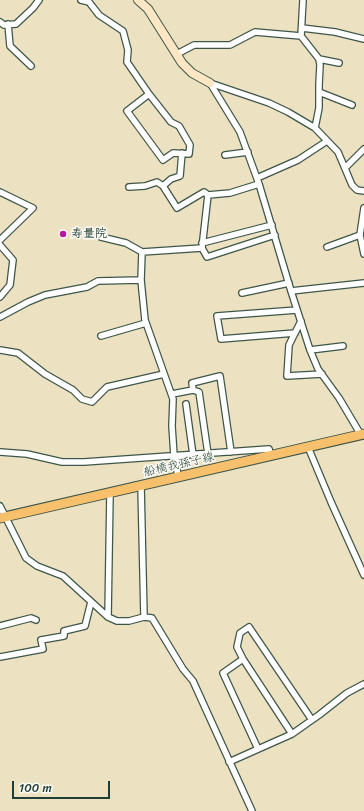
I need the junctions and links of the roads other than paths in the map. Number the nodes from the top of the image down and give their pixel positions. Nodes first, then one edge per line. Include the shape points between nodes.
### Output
1 (39, 0) edge
2 (81, 0) edge
3 (138, 0) edge
4 (303, 0) edge
5 (0, 22) edge
6 (8, 24) junction
7 (302, 28) junction
8 (301, 36) junction
9 (364, 39) edge
10 (176, 54) junction
11 (319, 59) junction
12 (339, 63) dead end
13 (31, 66) dead end
14 (210, 83) junction
15 (319, 92) junction
16 (148, 94) junction
17 (352, 105) dead end
18 (315, 128) junction
19 (327, 141) junction
20 (364, 149) edge
21 (248, 152) junction
22 (182, 154) junction
23 (225, 155) dead end
24 (345, 168) junction
25 (258, 181) junction
26 (164, 186) junction
27 (129, 187) dead end
28 (364, 191) edge
29 (1, 194) edge
30 (208, 195) junction
31 (364, 208) edge
32 (272, 225) junction
33 (360, 235) junction
34 (275, 236) junction
35 (101, 237) dead end
36 (0, 240) edge
37 (0, 245) edge
38 (202, 246) junction
39 (327, 246) dead end
40 (142, 252) junction
41 (364, 254) edge
42 (140, 280) junction
43 (289, 283) junction
44 (364, 283) edge
45 (291, 291) junction
46 (242, 293) dead end
47 (0, 297) edge
48 (297, 310) junction
49 (0, 317) edge
50 (301, 321) junction
51 (146, 323) junction
52 (296, 333) junction
53 (101, 336) dead end
54 (343, 346) dead end
55 (0, 350) edge
56 (310, 350) junction
57 (164, 374) junction
58 (322, 374) junction
59 (193, 390) junction
60 (172, 394) junction
61 (186, 404) dead end
62 (362, 435) edge
63 (308, 447) junction
64 (0, 452) edge
65 (231, 452) junction
66 (208, 454) junction
67 (193, 455) junction
68 (175, 456) junction
69 (271, 456) junction
70 (178, 477) junction
71 (141, 486) junction
72 (110, 493) junction
73 (0, 506) edge
74 (3, 517) edge
75 (364, 575) edge
76 (91, 602) junction
77 (108, 617) junction
78 (144, 617) junction
79 (36, 620) dead end
80 (0, 626) edge
81 (0, 657) edge
82 (243, 659) junction
83 (364, 684) edge
84 (312, 720) junction
85 (292, 734) junction
86 (258, 749) junction
87 (229, 762) junction
88 (252, 811) edge

1 - 6 street via 16,24
2 - 16 street via 89,2 99,15 123,31 128,50 127,62
3 - 10 street via 148,9
4 - 7 street
5 - 6 street
6 - 13 street via 10,46
7 - 8 street
7 - 9 street
8 - 10 street via 255,32 230,45 194,45
8 - 11 street
10 - 14 street via 192,72
11 - 12 street
11 - 15 street
14 - 18 street via 269,103
14 - 21 street via 240,132
15 - 17 street
15 - 18 street
16 - 22 street via 170,122 179,126 190,145 189,154
16 - 22 street via 127,111 163,160 173,153
18 - 19 street
19 - 24 street via 338,152
19 - 25 street
20 - 24 street
21 - 23 street
21 - 25 street
22 - 26 street via 180,176 171,179
24 - 28 street via 352,185 357,190
25 - 30 street via 230,193
25 - 32 street
26 - 27 street via 157,182
26 - 30 street via 177,208 204,192
29 - 36 street via 33,208
30 - 38 street
31 - 33 street
32 - 34 street
32 - 38 street
33 - 39 street
33 - 41 street
34 - 38 street via 207,257
34 - 43 street
35 - 40 street via 126,243
37 - 47 street via 13,260 10,285
38 - 40 street
40 - 42 street
42 - 49 street via 98,280 87,287 45,295
42 - 51 street
43 - 45 street
43 - 46 street
44 - 45 street
45 - 48 street
48 - 50 street
48 - 52 street via 217,316 221,339
50 - 52 street
50 - 56 street
51 - 53 street
51 - 57 street
52 - 58 street via 289,345 287,376
54 - 56 street
55 - 57 street via 18,353 45,374 73,390 82,399 92,402 107,387
56 - 58 street
57 - 60 street
58 - 62 street
59 - 60 street
59 - 65 street via 192,383 220,376
59 - 66 street via 200,392
60 - 68 street
61 - 67 street
62 - 63 main road, 船橋我孫子線
63 - 69 main road, 船橋我孫子線
63 - 75 street
64 - 68 street via 15,452 62,462
65 - 66 street
65 - 69 street via 269,449
66 - 67 street
67 - 68 street
68 - 70 street
69 - 70 main road, 船橋我孫子線
70 - 71 main road, 船橋我孫子線
71 - 72 main road, 船橋我孫子線
71 - 78 street
72 - 74 main road, 船橋我孫子線
72 - 77 street
73 - 74 street
74 - 76 street via 26,558 37,566 63,576
76 - 77 street
76 - 81 street via 85,626 64,631 64,636 41,640 43,649
77 - 78 street via 117,621 129,621
78 - 87 street via 152,618 182,669 194,681
79 - 80 street via 32,618
82 - 84 street via 237,648 240,632 249,627
82 - 85 street
82 - 86 street via 223,673
83 - 84 street via 346,693
84 - 85 street
85 - 86 street
86 - 87 street
87 - 88 street

